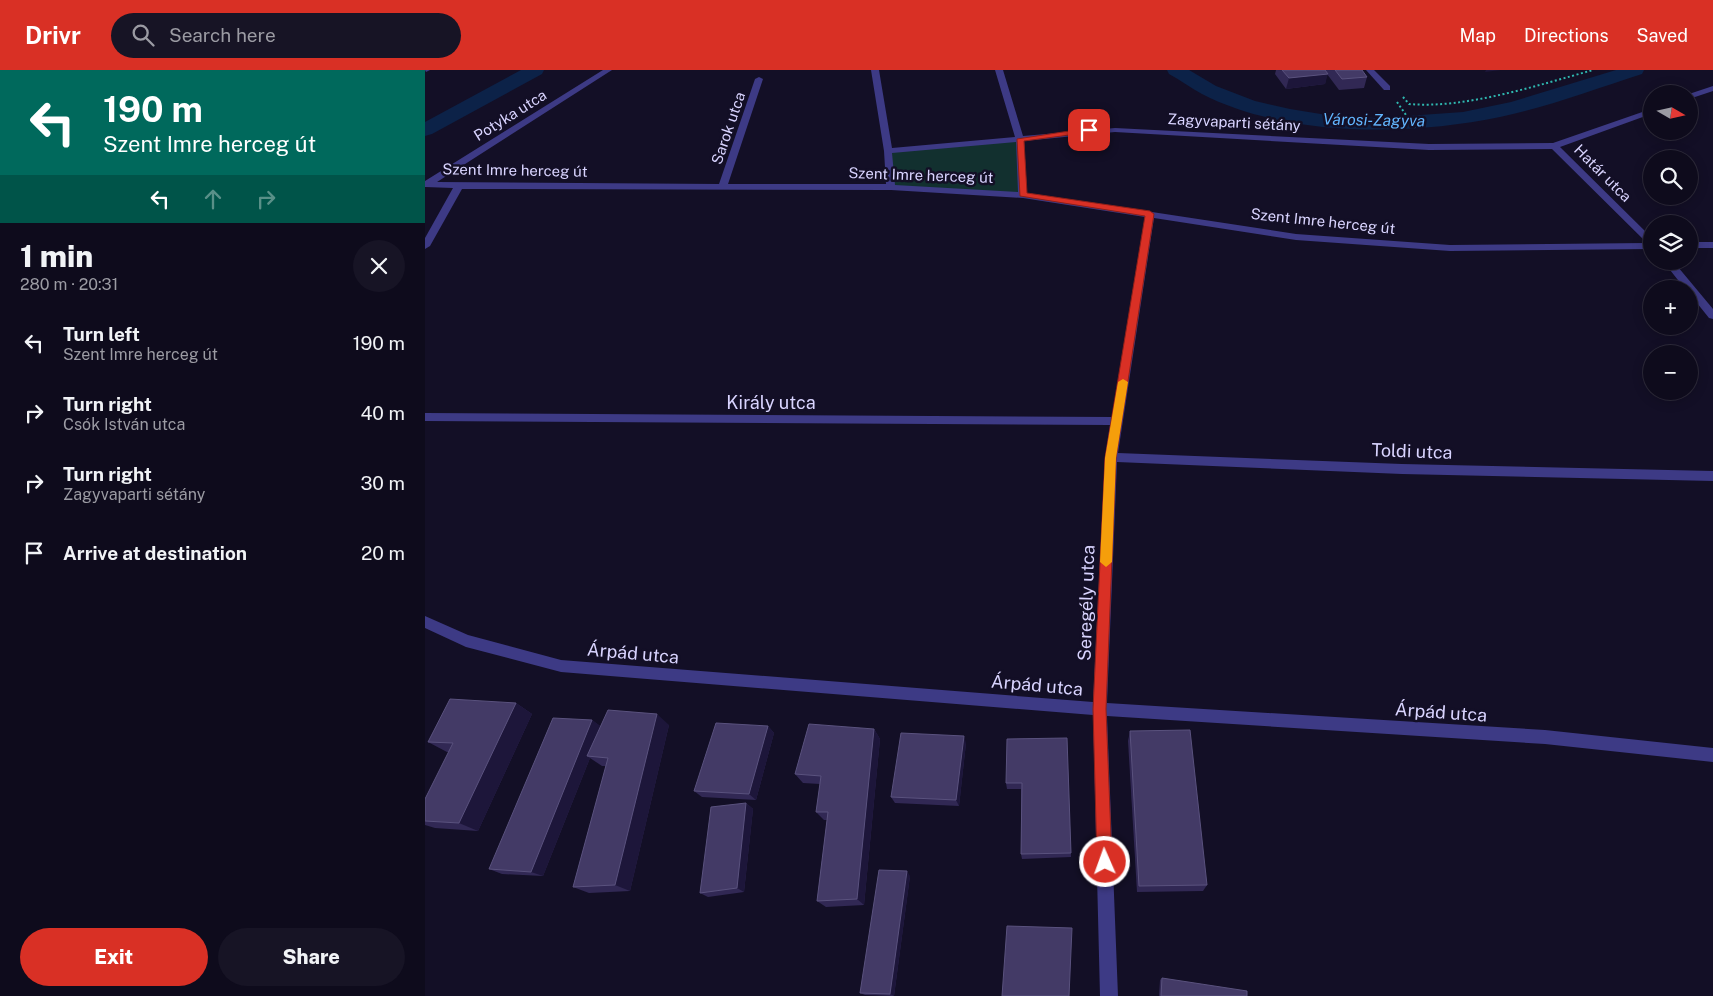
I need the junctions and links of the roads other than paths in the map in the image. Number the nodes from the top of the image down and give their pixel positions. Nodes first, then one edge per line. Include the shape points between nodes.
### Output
1 (608, 70) edge
2 (875, 70) edge
3 (999, 70) edge
4 (1370, 70) edge
5 (759, 79) dead end
6 (1387, 88) road end
7 (1713, 88) edge
8 (1698, 94) edge
9 (1643, 113) edge
10 (1020, 139) junction
11 (1554, 146) junction
12 (888, 151) junction
13 (426, 184) edge
14 (459, 186) junction
15 (723, 186) junction
16 (891, 188) junction
17 (1023, 194) junction
18 (1150, 214) junction
19 (1643, 236) edge
20 (1643, 244) edge
21 (1698, 245) edge
22 (1713, 245) edge
23 (425, 246) edge
24 (1675, 270) edge
25 (1713, 316) edge
26 (425, 417) edge
27 (1117, 422) junction
28 (1111, 458) junction
29 (1713, 476) edge
30 (425, 622) edge
31 (1100, 709) junction
32 (1713, 755) edge
33 (1109, 996) edge

1 - 13 street, Potyka utca
2 - 12 street
3 - 10 street
4 - 6 street
5 - 15 street, Sarok utca
7 - 8 street
9 - 11 street, Zagyvaparti sétány
10 - 11 street, Zagyvaparti sétány via 1115,130 1429,147
10 - 12 street, Szent Imre herceg út
10 - 17 street
11 - 19 street, Határ utca
12 - 16 street
13 - 14 street, Szent Imre herceg út
14 - 15 street, Szent Imre herceg út
14 - 23 street
15 - 16 street, Szent Imre herceg út
16 - 17 street, Szent Imre herceg út
17 - 18 street, Szent Imre herceg út
18 - 20 street, Szent Imre herceg út via 1296,237 1450,248
18 - 27 street, Seregély utca
21 - 22 street
24 - 25 street
26 - 27 street, Király utca
27 - 28 street, Seregély utca
28 - 29 street, Toldi utca
28 - 31 street, Seregély utca
30 - 31 street, Árpád utca via 467,641 561,666
31 - 32 street, Árpád utca via 1545,737
31 - 33 street, Seregély utca

